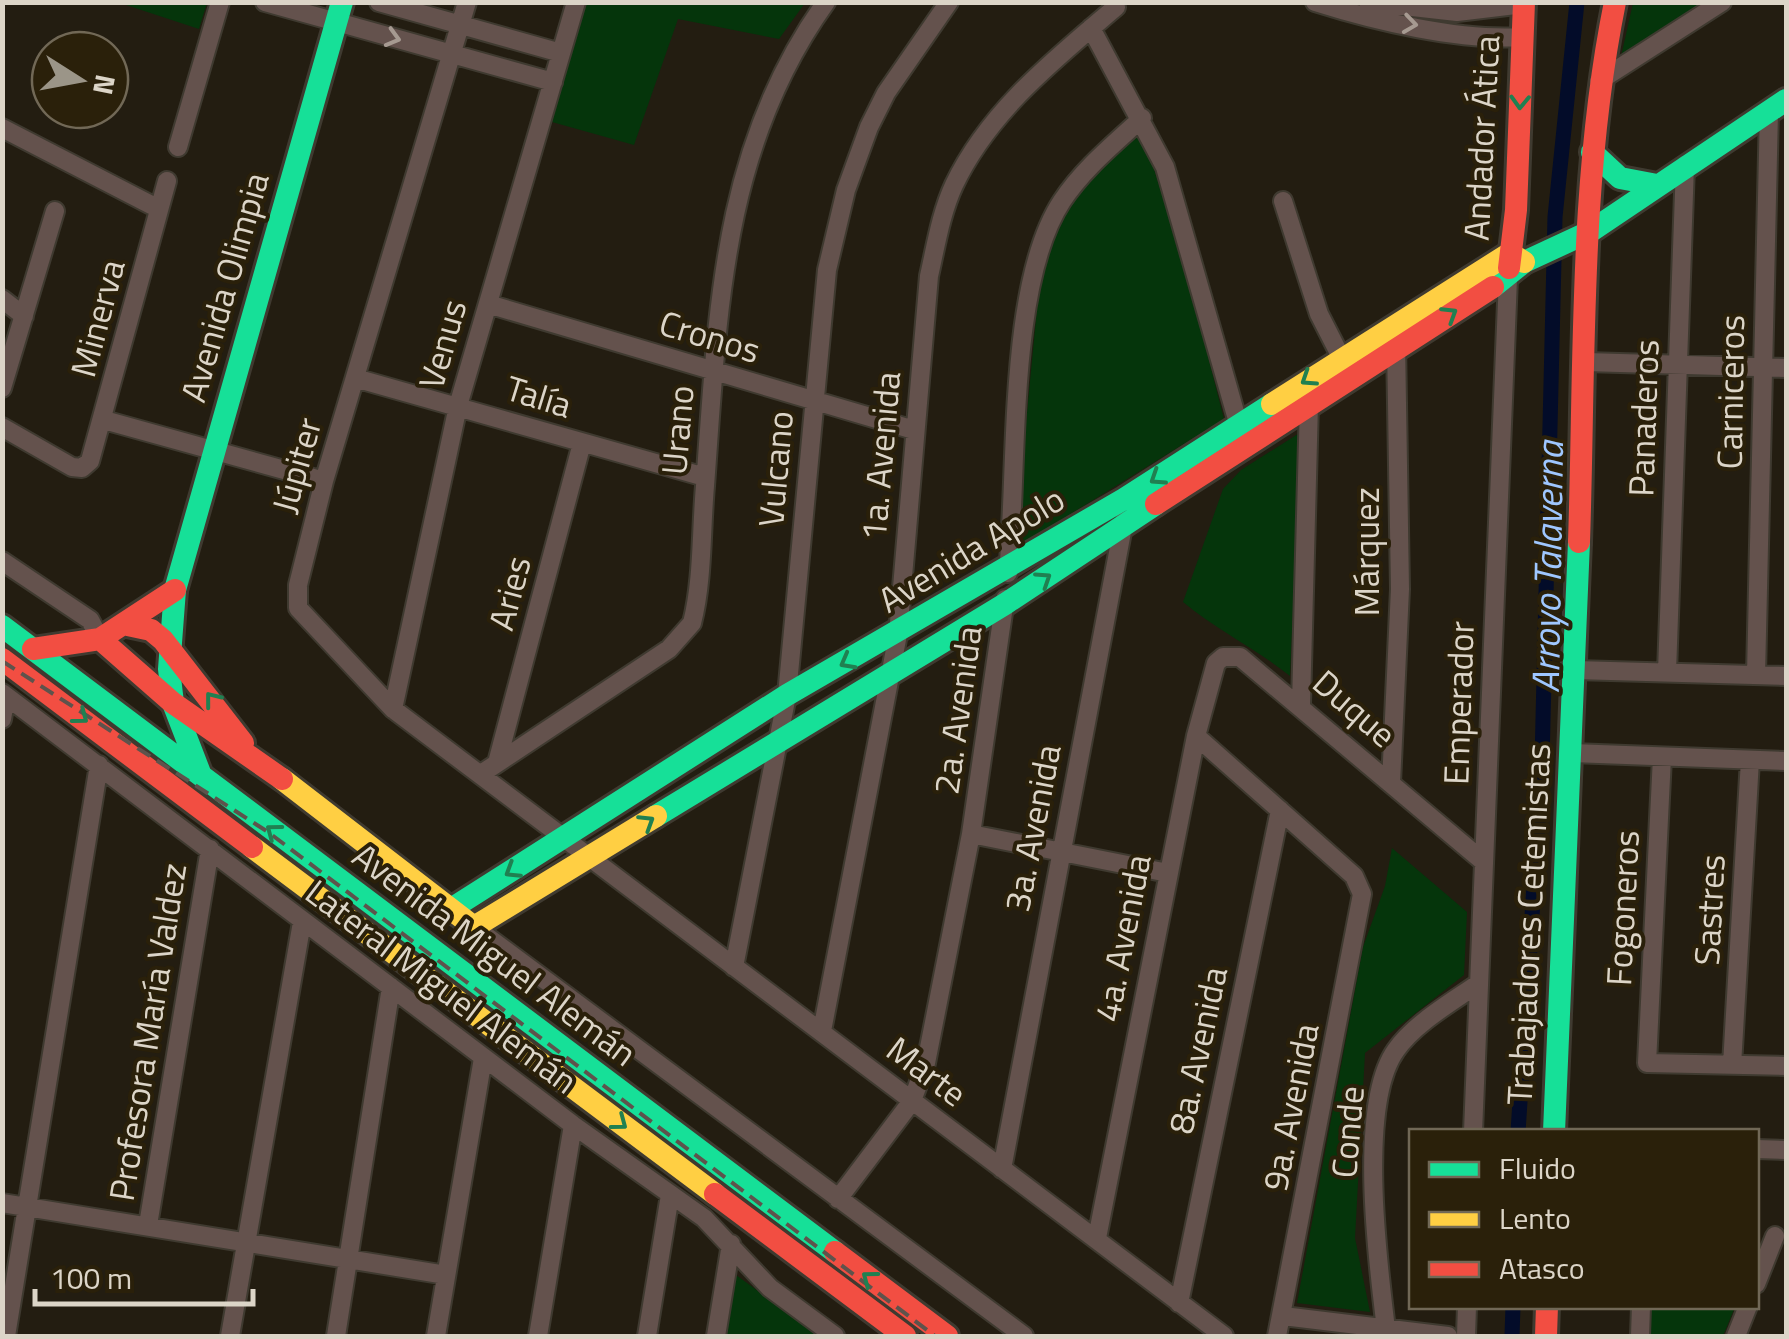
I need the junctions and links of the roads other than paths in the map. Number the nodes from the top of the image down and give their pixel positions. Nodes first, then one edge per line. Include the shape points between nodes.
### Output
1 (220, 2) edge
2 (265, 2) edge
3 (379, 2) edge
4 (467, 2) edge
5 (576, 2) edge
6 (826, 2) edge
7 (949, 2) edge
8 (1315, 2) edge
9 (1368, 2) edge
10 (1615, 2) edge
11 (1722, 2) edge
12 (1524, 3) edge
13 (1116, 7) dead end
14 (339, 12) edge
15 (460, 25) junction
16 (1091, 28) junction
17 (1522, 37) junction
18 (450, 54) junction
19 (561, 54) junction
20 (1599, 81) junction
21 (552, 82) junction
22 (1778, 106) edge
23 (1142, 118) junction
24 (2, 128) edge
25 (178, 147) dead end
26 (1592, 152) junction
27 (1685, 165) junction
28 (167, 181) dead end
29 (1656, 185) junction
30 (1284, 202) dead end
31 (158, 209) junction
32 (55, 211) dead end
33 (1580, 236) junction
34 (1518, 263) junction
35 (2, 300) edge
36 (488, 304) junction
37 (24, 316) junction
38 (1396, 322) junction
39 (1396, 347) junction
40 (1586, 362) junction
41 (1677, 365) junction
42 (1346, 367) junction
43 (1763, 368) junction
44 (1786, 368) edge
45 (715, 371) junction
46 (355, 378) junction
47 (2, 388) edge
48 (814, 402) junction
49 (1308, 404) junction
50 (458, 406) junction
51 (104, 420) junction
52 (2, 427) edge
53 (914, 430) junction
54 (1242, 435) junction
55 (582, 443) junction
56 (213, 452) junction
57 (706, 476) junction
58 (324, 481) junction
59 (1124, 499) junction
60 (1124, 528) junction
61 (2, 561) edge
62 (1009, 564) junction
63 (175, 590) junction
64 (1005, 604) junction
65 (124, 624) junction
66 (2, 626) edge
67 (95, 630) junction
68 (898, 634) junction
69 (34, 649) junction
70 (171, 649) junction
71 (1223, 657) joint
72 (2, 659) edge
73 (892, 670) junction
74 (1575, 670) junction
75 (1667, 672) junction
76 (1756, 675) junction
77 (1786, 676) edge
78 (4, 694) edge
79 (786, 695) junction
80 (173, 703) junction
81 (1301, 704) junction
82 (394, 708) junction
83 (2, 718) edge
84 (1196, 736) junction
85 (780, 739) junction
86 (249, 752) junction
87 (1572, 753) junction
88 (1662, 756) junction
89 (498, 759) junction
90 (1750, 760) junction
91 (1786, 761) edge
92 (99, 765) junction
93 (481, 774) junction
94 (202, 777) junction
95 (1392, 783) junction
96 (1280, 810) junction
97 (971, 834) junction
98 (564, 838) junction
99 (210, 849) junction
100 (1060, 851) junction
101 (591, 857) junction
102 (1484, 862) junction
103 (1168, 873) junction
104 (451, 909) junction
105 (302, 922) junction
106 (474, 928) junction
107 (734, 966) junction
108 (1479, 982) junction
109 (391, 988) junction
110 (822, 1032) junction
111 (483, 1058) junction
112 (1732, 1065) junction
113 (1786, 1066) edge
114 (912, 1101) junction
115 (573, 1126) junction
116 (1473, 1129) edge
117 (1554, 1129) edge
118 (1759, 1150) edge
119 (1786, 1150) edge
120 (1002, 1169) junction
121 (670, 1194) junction
122 (838, 1199) junction
123 (2, 1202) edge
124 (28, 1206) junction
125 (148, 1225) junction
126 (1772, 1236) edge
127 (1096, 1238) junction
128 (246, 1242) junction
129 (731, 1244) junction
130 (348, 1260) junction
131 (446, 1274) junction
132 (1759, 1275) edge
133 (1179, 1303) junction
134 (7, 1306) edge
135 (1467, 1309) edge
136 (1548, 1309) edge
137 (1641, 1309) edge
138 (1747, 1309) edge
139 (1283, 1316) junction
140 (1386, 1329) junction
141 (6, 1336) edge
142 (230, 1336) edge
143 (336, 1336) edge
144 (436, 1336) edge
145 (538, 1336) edge
146 (646, 1336) edge
147 (716, 1336) edge
148 (835, 1336) edge
149 (905, 1336) edge
150 (947, 1336) edge
151 (1024, 1336) edge
152 (1224, 1336) edge
153 (1277, 1336) edge
154 (1448, 1336) edge
155 (1466, 1336) edge
156 (1546, 1336) edge
157 (1640, 1336) edge
158 (1736, 1336) edge

1 - 25 street
2 - 14 street
3 - 15 street
4 - 15 street, Júpiter
5 - 19 street, Venus
6 - 45 street, Urano via 784,66 734,203
7 - 48 street, Vulcano via 886,92 846,190 827,270
8 -> 17 street via 1386,21
9 - 12 street via 1457,12
10 - 20 main road, Trabajadores Cetemistas
11 - 20 street
12 - 17 main road, Andador Ática
13 - 16 street, 1a. Avenida
14 -> 18 street
14 - 56 main road, Avenida Olimpia
15 - 18 street, Júpiter
15 - 19 street
16 - 23 street
16 - 53 street, 1a. Avenida via 1009,106 953,187 930,276
17 -> 34 main road, Andador Ática
18 - 21 street
18 - 46 street, Júpiter
19 - 21 street, Venus
20 - 26 main road, Trabajadores Cetemistas
21 - 36 street, Venus
22 - 27 main road, Avenida Apolo
22 - 43 street, Carniceros
23 - 54 street via 1180,205
23 - 62 street, 2a. Avenida via 1062,201 1037,257 1014,443
24 - 31 street
26 - 29 main road via 1622,182
26 - 33 main road, Trabajadores Cetemistas
27 - 29 main road, Avenida Apolo
27 - 41 street, Panaderos
28 - 31 street, Minerva
29 - 33 main road, Avenida Apolo
30 - 42 street via 1318,314
31 - 51 street, Minerva
32 - 37 street
33 - 34 main road, Avenida Apolo
33 - 40 main road, Trabajadores Cetemistas
34 - 38 main road, Avenida Apolo
39 -> 34 main road, Avenida Apolo
34 - 102 street, Emperador
35 - 37 street
36 - 45 street, Cronos
36 - 50 street, Venus
37 - 47 street
38 - 39 street, Márquez
38 - 42 main road, Avenida Apolo
39 - 42 main road, Avenida Apolo
39 - 95 street, Márquez via 1400,589
40 - 41 street
40 - 74 main road, Trabajadores Cetemistas
41 - 43 street
41 - 75 street, Panaderos
42 - 49 main road, Avenida Apolo
42 -> 54 main road, Avenida Apolo
43 - 44 street
43 - 76 street, Carniceros
45 - 48 street, Cronos
45 - 57 street, Urano
46 - 50 street, Talía
46 - 58 street, Júpiter
48 - 53 street, Cronos
48 - 79 street, Vulcano
49 - 54 main road, Avenida Apolo
49 - 81 street
50 - 55 street, Talía
50 - 82 street, Venus
51 - 52 street, Minerva via 82,468
51 - 56 street
53 - 68 street, 1a. Avenida
54 -> 59 main road, Avenida Apolo
54 - 60 main road, Avenida Apolo
55 - 57 street, Talía
55 - 89 street, Aries
56 - 58 street
56 - 63 main road, Avenida Olimpia
57 - 89 street, Urano via 695,612 687,634
58 - 82 street, Júpiter via 298,608
59 - 60 street, 3a. Avenida
59 - 62 main road, Avenida Apolo
64 -> 60 main road, Avenida Apolo
60 - 100 street, 3a. Avenida
61 - 67 street
62 - 64 street, 2a. Avenida
62 - 68 main road, Avenida Apolo
63 - 65 main road
63 - 70 main road, Avenida Olimpia
64 - 73 main road, Avenida Apolo
64 - 97 street, 2a. Avenida
65 - 67 main road
65 - 70 main road, Avenida Miguel Alemán via 151,630
66 - 69 main road, Avenida Miguel Alemán
67 - 69 main road
67 - 80 main road, Avenida Miguel Alemán
68 - 73 street, 1a. Avenida
68 -> 79 main road, Avenida Apolo
69 - 94 main road, Avenida Miguel Alemán
70 - 80 main road, Avenida Olimpia
86 -> 70 main road, Avenida Miguel Alemán
71 - 81 street, Duque via 1240,657
71 - 84 street, 4a. Avenida via 1210,672
72 -> 149 main road, Avenida Miguel Alemán
73 - 85 main road, Avenida Apolo
73 - 110 street, 1a. Avenida
74 - 75 street
74 - 87 main road, Trabajadores Cetemistas
75 - 76 street
76 - 77 street
78 - 83 street
78 - 92 street, Lateral Miguel Alemán
79 - 85 street, Vulcano
79 - 98 main road, Avenida Apolo
80 - 86 main road, Avenida Miguel Alemán
80 - 94 main road
81 - 95 street, Duque
82 - 93 street, Júpiter
84 - 96 street
84 - 103 street, 4a. Avenida
101 -> 85 main road, Avenida Apolo
85 - 107 street, Vulcano
86 - 104 main road, Avenida Miguel Alemán
87 - 88 street
87 - 117 main road, Trabajadores Cetemistas
88 - 90 street
88 - 112 street, Fogoneros via 1647,1063
89 - 93 street, Urano
90 - 91 street
90 - 112 street, Sastres
92 - 99 street, Lateral Miguel Alemán
92 - 124 street
93 - 98 street, Júpiter
150 -> 94 main road, Avenida Miguel Alemán
95 - 102 street, Duque
96 - 133 street, 8a. Avenida
96 - 139 street, 9a. Avenida via 1361,888
97 - 100 street
97 - 114 street, 2a. Avenida via 926,1062
98 - 101 street, Júpiter
98 -> 104 main road, Avenida Apolo
99 - 105 street, Lateral Miguel Alemán
99 - 125 street, Profesora María Valdez
100 - 103 street
100 - 120 street, 3a. Avenida
101 - 106 main road, Avenida Apolo
101 - 107 street, Marte
102 - 108 street, Emperador
103 - 127 street, 4a. Avenida
104 - 106 main road, Avenida Miguel Alemán
105 - 109 street, Lateral Miguel Alemán
105 - 128 street
106 - 122 street, Avenida Miguel Alemán
107 - 110 street, Marte
108 - 116 street, Emperador
108 - 140 street, Conde via 1403,1041 1383,1077 1372,1218
109 - 111 street, Lateral Miguel Alemán
109 - 130 street
110 - 114 street, Marte
111 - 115 street, Lateral Miguel Alemán
111 - 131 street
112 - 113 street
114 - 120 street, Marte
114 - 122 street, 2a. Avenida
115 - 121 street, Lateral Miguel Alemán
115 - 145 street
118 - 119 street
120 - 127 street, Marte
121 - 129 street, Lateral Miguel Alemán
121 - 146 street
122 - 151 street, Avenida Miguel Alemán
123 - 124 street
124 - 125 street
124 - 134 street
125 - 128 street
126 - 132 street
127 - 133 street, Marte
128 - 130 street
128 - 142 street
129 - 147 street
129 - 148 street, Lateral Miguel Alemán via 770,1288
130 - 131 street
130 - 143 street
131 - 144 street
133 - 152 street, Marte
134 - 141 street
135 - 155 street
136 - 156 main road
137 - 157 street
138 - 158 street
139 - 140 street
139 - 153 street, 9a. Avenida
140 - 154 street

